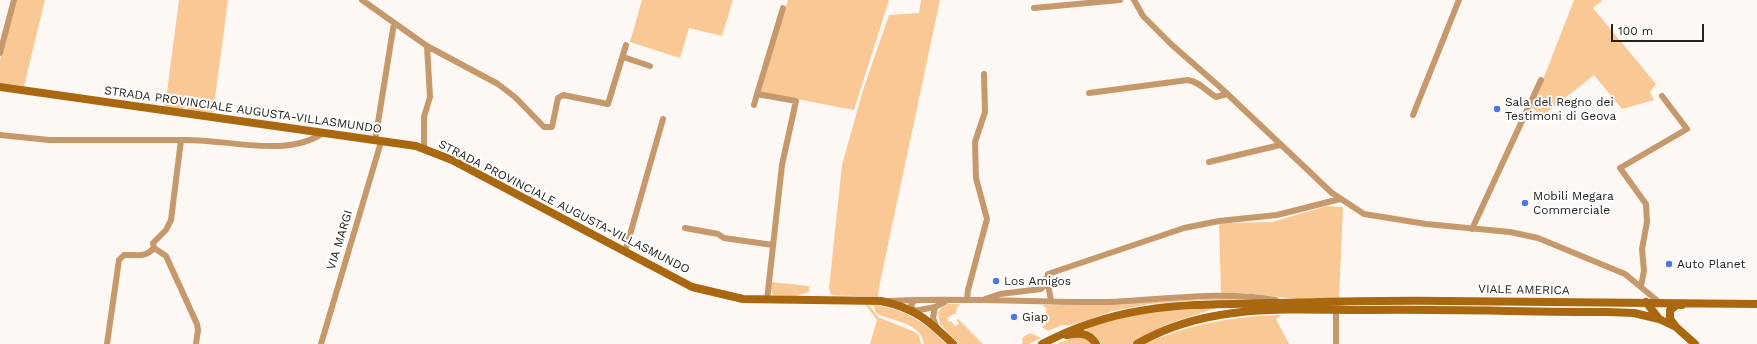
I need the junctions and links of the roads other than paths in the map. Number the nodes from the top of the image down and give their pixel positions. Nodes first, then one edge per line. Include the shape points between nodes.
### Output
1 (14, 0) edge
2 (362, 0) edge
3 (1120, 0) edge
4 (1134, 0) edge
5 (1459, 0) edge
6 (783, 8) dead end
7 (1034, 8) dead end
8 (394, 23) junction
9 (427, 46) junction
10 (626, 46) dead end
11 (0, 53) edge
12 (623, 57) junction
13 (650, 66) dead end
14 (984, 74) dead end
15 (1540, 80) dead end
16 (0, 87) edge
17 (757, 94) junction
18 (1089, 94) dead end
19 (1227, 94) junction
20 (1662, 96) dead end
21 (754, 105) dead end
22 (1413, 115) dead end
23 (663, 119) dead end
24 (323, 133) junction
25 (0, 135) edge
26 (181, 140) junction
27 (378, 141) junction
28 (1280, 145) junction
29 (424, 149) junction
30 (1209, 162) dead end
31 (1340, 199) junction
32 (685, 228) dead end
33 (1472, 229) junction
34 (773, 245) junction
35 (154, 248) junction
36 (625, 252) junction
37 (1047, 278) junction
38 (1642, 287) junction
39 (767, 300) junction
40 (915, 300) junction
41 (967, 300) junction
42 (982, 300) junction
43 (881, 301) junction
44 (949, 301) junction
45 (1051, 301) junction
46 (1290, 302) junction
47 (1646, 302) junction
48 (1659, 302) junction
49 (1701, 303) junction
50 (1757, 304) edge
51 (935, 307) junction
52 (1336, 310) junction
53 (914, 311) junction
54 (1659, 319) junction
55 (1676, 327) junction
56 (938, 329) junction
57 (1054, 338) junction
58 (107, 344) edge
59 (196, 344) edge
60 (321, 344) edge
61 (953, 344) edge
62 (1042, 344) edge
63 (1096, 344) edge
64 (1137, 344) edge
65 (1336, 344) edge
66 (1695, 344) edge

1 - 11 street
2 - 8 street
3 - 7 street
4 - 19 street via 1152,27
5 - 22 street
6 - 17 street
8 - 9 street
8 - 27 street, VIA MARGI
9 - 12 street via 498,84 548,128 552,127 558,98 562,95 608,104
9 - 29 street via 430,97 424,117
10 - 12 street
12 - 13 street
14 - 41 street via 984,116 975,142 976,178 987,219
15 - 33 street
16 - 24 main road, STRADA PROVINCIALE AUGUSTA-VILLASMUNDO
17 - 21 street
17 - 34 street via 796,102 782,166
18 - 19 street via 1188,80 1197,81 1216,97
19 - 28 street
20 - 38 street via 1687,129 1620,168 1646,204 1648,222 1642,249
23 - 36 street
24 - 26 street via 300,143 264,146
24 - 27 main road, STRADA PROVINCIALE AUGUSTA-VILLASMUNDO
25 - 26 street via 49,140
26 - 35 street via 172,215 166,230 155,239
27 - 29 main road, STRADA PROVINCIALE AUGUSTA-VILLASMUNDO
27 - 60 street, VIA MARGI
28 - 30 street
28 - 31 street
29 - 36 main road, STRADA PROVINCIALE AUGUSTA-VILLASMUNDO via 452,160
31 - 33 street via 1369,217
31 - 37 street via 1277,215 1219,221 1168,232 1118,252 1048,274
32 - 34 street via 718,234 724,238
33 - 38 street via 1510,232 1538,238 1615,269
34 - 39 street
35 - 58 street via 149,254 124,256 119,260
35 - 59 street via 166,256 197,324
36 - 39 main road, STRADA PROVINCIALE AUGUSTA-VILLASMUNDO via 692,287 743,299
37 - 42 street via 1046,284 1041,288 1000,294
37 - 45 street
38 - 47 street
38 - 48 street
39 - 43 main road, STRADA PROVINCIALE AUGUSTA-VILLASMUNDO
40 - 43 street
40 - 44 street
40 - 53 street via 911,305
41 - 42 street
41 - 44 street
42 - 45 street
43 - 53 main road, STRADA PROVINCIALE AUGUSTA-VILLASMUNDO
44 - 51 street
45 - 46 street via 1108,302 1243,295
46 - 47 main road, VIALE AMERICA
46 - 57 main road, VIALE AMERICA via 1181,305 1144,309 1087,324
47 - 48 main road, VIALE AMERICA
47 - 54 main road
48 - 49 main road, VIALE AMERICA
49 - 50 main road, VIALE AMERICA
49 - 55 main road via 1673,307 1669,314
51 - 53 street
51 - 56 street via 933,318
52 - 54 main road, VIALE AMERICA via 1634,313
52 - 64 main road, VIALE AMERICA via 1234,312 1203,317 1153,334
52 - 65 street
53 - 56 main road, STRADA PROVINCIALE AUGUSTA-VILLASMUNDO
54 - 55 main road, VIALE AMERICA
55 - 66 main road, VIALE AMERICA
56 - 61 main road, STRADA PROVINCIALE AUGUSTA-VILLASMUNDO
57 - 62 main road
57 - 63 main road via 1082,333

